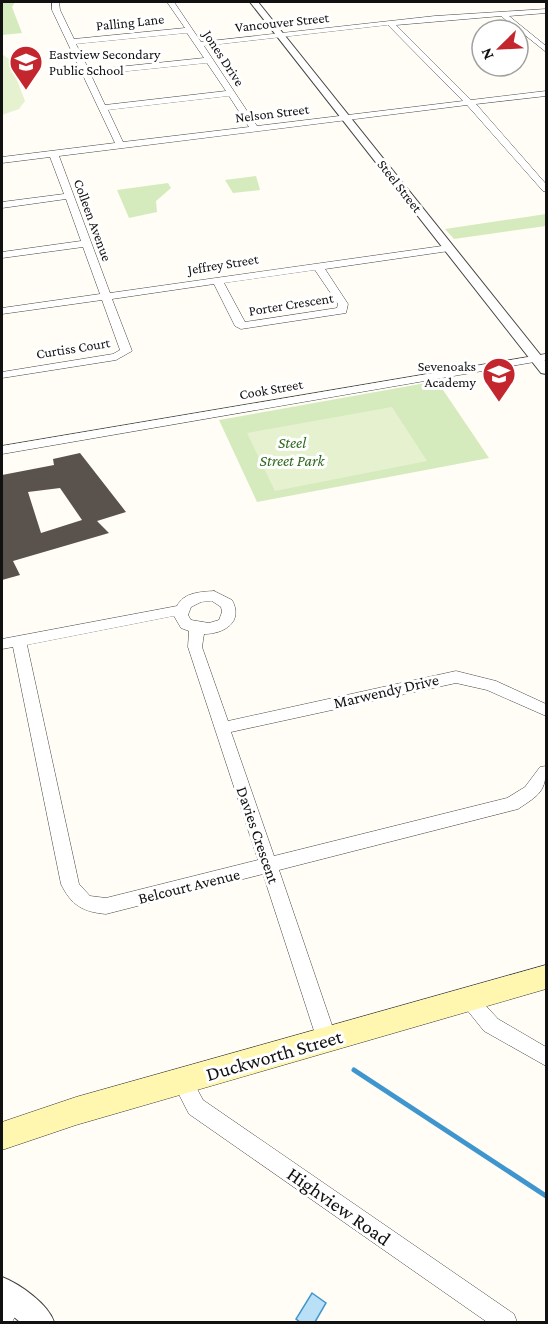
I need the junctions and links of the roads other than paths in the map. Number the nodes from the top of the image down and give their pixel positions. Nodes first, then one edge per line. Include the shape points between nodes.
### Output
1 (55, 2) edge
2 (171, 2) edge
3 (254, 2) edge
4 (546, 11) edge
5 (503, 14) junction
6 (390, 23) junction
7 (190, 30) junction
8 (280, 35) junction
9 (72, 42) junction
10 (200, 44) junction
11 (546, 50) edge
12 (209, 60) junction
13 (86, 73) junction
14 (231, 93) junction
15 (546, 93) edge
16 (470, 103) junction
17 (102, 108) junction
18 (346, 117) junction
19 (255, 129) junction
20 (120, 145) junction
21 (54, 154) junction
22 (2, 160) edge
23 (546, 189) edge
24 (69, 196) junction
25 (2, 205) edge
26 (87, 243) junction
27 (449, 248) junction
28 (2, 255) edge
29 (317, 265) junction
30 (217, 280) junction
31 (107, 296) junction
32 (2, 311) edge
33 (542, 357) edge
34 (546, 370) edge
35 (2, 375) edge
36 (2, 450) edge
37 (182, 609) junction
38 (197, 629) junction
39 (19, 640) junction
40 (2, 644) edge
41 (546, 710) edge
42 (222, 728) junction
43 (546, 772) edge
44 (268, 866) junction
45 (546, 977) edge
46 (468, 1000) junction
47 (327, 1040) junction
48 (546, 1058) edge
49 (182, 1081) junction
50 (2, 1136) edge
51 (6, 1302) edge
52 (41, 1323) edge
53 (506, 1323) edge

1 - 9 street
2 - 7 street, Jones Drive
3 - 8 street, Steel Street
4 - 5 street, Vancouver Street
5 - 6 street, Vancouver Street
5 - 11 street
6 - 8 street, Vancouver Street
6 - 16 street
7 - 9 street, Palling Lane
7 - 10 street, Jones Drive
8 - 10 street, Vancouver Street
8 - 18 street, Steel Street
9 - 13 street
10 - 12 street, Jones Drive
12 - 13 street
12 - 14 street, Jones Drive
13 - 17 street
14 - 17 street
14 - 19 street, Jones Drive
15 - 16 street, Nelson Street
16 - 18 street, Nelson Street
16 - 23 street
17 - 20 street
18 - 19 street, Nelson Street
18 - 27 street, Steel Street
19 - 20 street, Nelson Street
20 - 21 street, Nelson Street
21 - 22 street, Nelson Street
21 - 24 street, Colleen Avenue
24 - 25 street
24 - 26 street, Colleen Avenue
26 - 28 street
26 - 31 street, Colleen Avenue
27 - 29 street, Jeffrey Street
27 - 33 street, Steel Street
29 - 30 street, Jeffrey Street
29 - 30 street, Porter Crescent via 344,304 342,311 241,326
30 - 31 street, Jeffrey Street
31 - 32 street, Jeffrey Street
31 - 35 street, Curtiss Court via 126,347 122,355
33 - 34 street, Steel Street
33 - 36 street, Cook Street
37 - 38 street via 186,624
37 - 38 street via 198,597 214,596 227,604 230,615 222,626
37 - 39 street
38 - 42 street, Davies Crescent via 195,647
39 - 40 street
39 - 44 street, Belcourt Avenue via 70,884 80,901 106,906
41 - 42 street, Marwendy Drive via 491,685 456,677
42 - 44 street, Davies Crescent
43 - 44 street, Belcourt Avenue via 531,792 512,804
44 - 47 street, Davies Crescent
45 - 46 main road, Duckworth Street
46 - 47 main road, Duckworth Street
46 - 48 street via 490,1025
47 - 49 main road, Duckworth Street
49 - 50 main road, Duckworth Street
49 - 53 street, Highview Road via 196,1107
51 - 52 street

